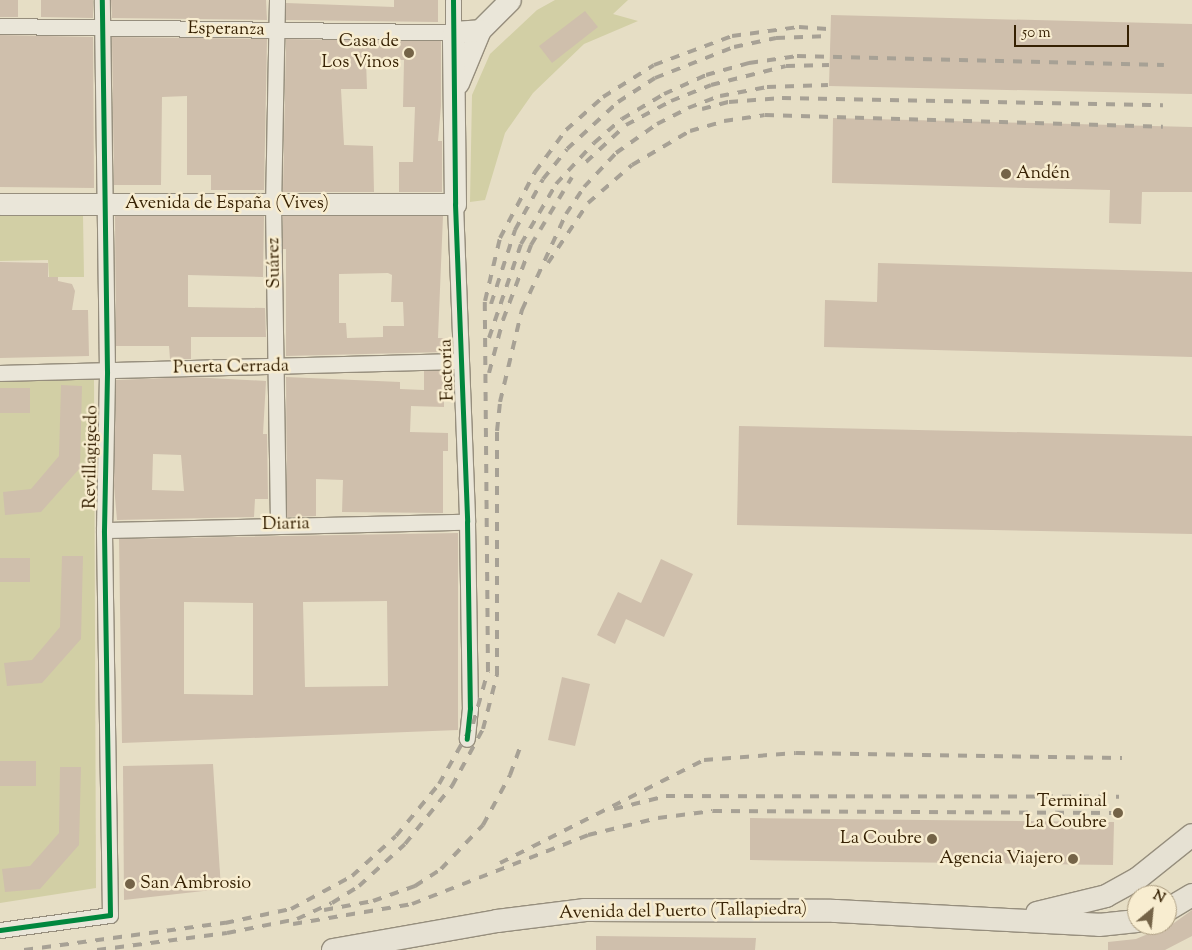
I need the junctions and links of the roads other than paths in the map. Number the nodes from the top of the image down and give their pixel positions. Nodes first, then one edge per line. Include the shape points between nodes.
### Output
1 (102, 0) edge
2 (277, 0) edge
3 (452, 0) edge
4 (510, 0) edge
5 (0, 26) edge
6 (102, 28) junction
7 (276, 30) junction
8 (480, 30) junction
9 (453, 32) junction
10 (454, 95) junction
11 (103, 203) junction
12 (0, 204) edge
13 (273, 204) junction
14 (455, 204) junction
15 (461, 362) junction
16 (277, 368) junction
17 (107, 371) junction
18 (0, 373) edge
19 (467, 522) junction
20 (278, 525) junction
21 (104, 530) junction
22 (467, 739) dead end
23 (1192, 835) edge
24 (1192, 895) edge
25 (1177, 904) edge
26 (1007, 918) junction
27 (1127, 922) edge
28 (0, 930) edge
29 (333, 950) edge

1 - 6 street, Revillagigedo
2 - 7 street, Suárez
3 - 9 street, Factoría
4 - 8 street
5 - 6 street, Esperanza
6 - 7 street, Esperanza
6 - 11 street, Revillagigedo
7 - 9 street, Esperanza
7 - 13 street, Suárez
8 - 9 street
8 - 10 street
9 - 10 street, Factoría
10 - 14 street, Factoría
11 - 12 street, Avenida de España (Vives)
11 - 13 street, Avenida de España (Vives)
11 - 17 street, Revillagigedo
13 - 14 street, Avenida de España (Vives)
13 - 16 street, Suárez
14 - 15 street, Factoría
15 - 16 street, Puerta Cerrada
15 - 19 street, Factoría
16 - 17 street, Puerta Cerrada
16 - 20 street, Suárez
17 - 18 street, Puerta Cerrada
17 - 21 street, Revillagigedo
19 - 20 street, Diaria
19 - 22 street, Factoría via 470,708
20 - 21 street, Diaria
21 - 28 street, Revillagigedo via 110,916
23 - 26 main road via 1137,879 1106,896 1056,910
24 - 25 main road
26 - 27 main road via 1099,925
26 - 29 main road, Avenida del Puerto (Tallapiedra) via 816,911 585,910 497,921

